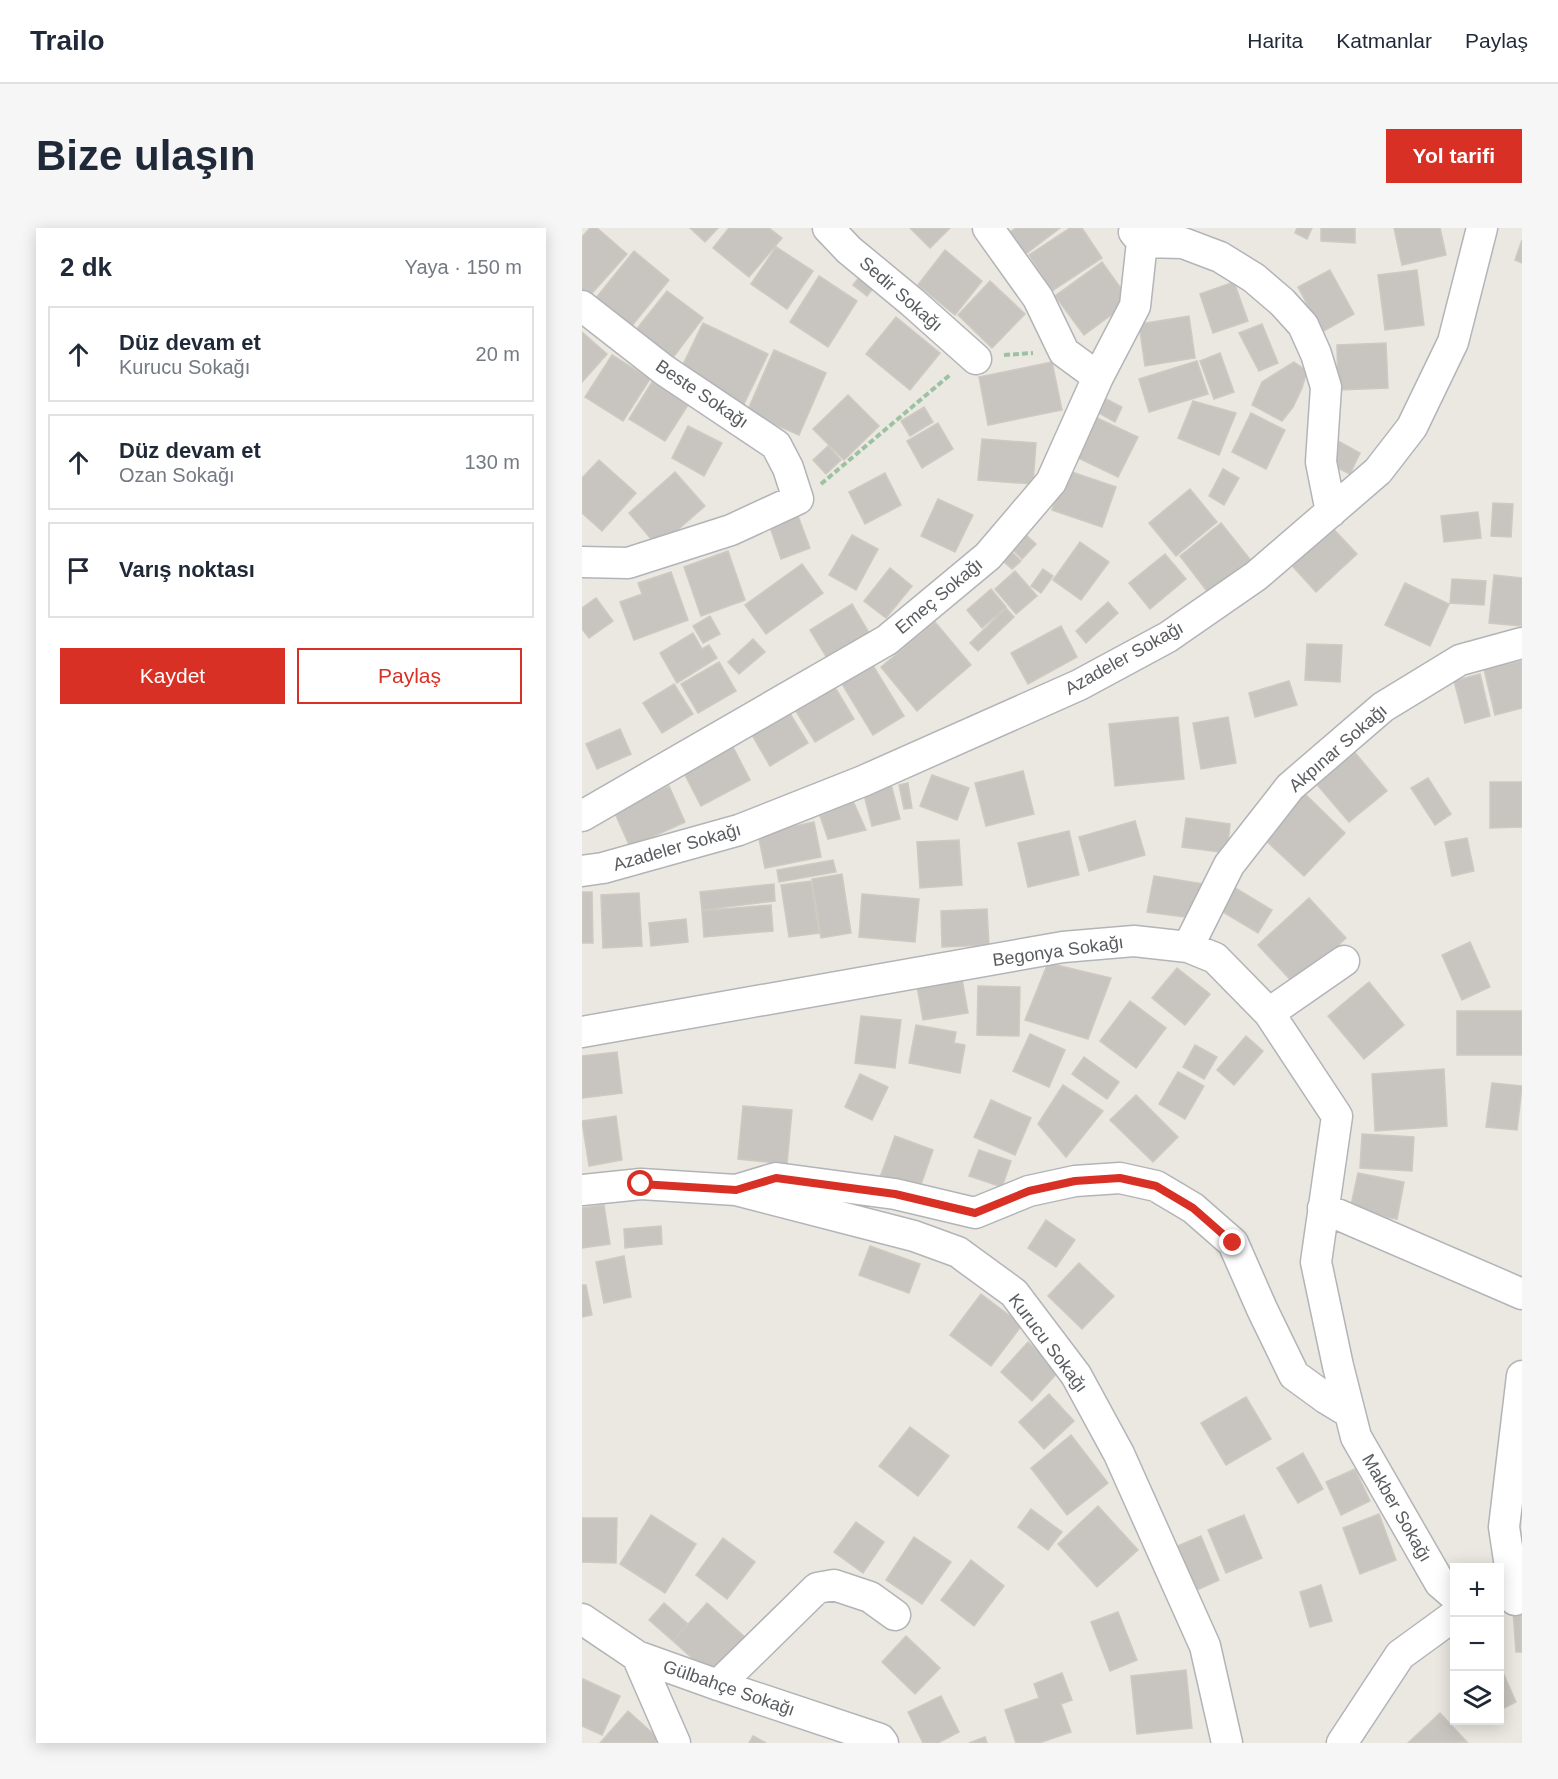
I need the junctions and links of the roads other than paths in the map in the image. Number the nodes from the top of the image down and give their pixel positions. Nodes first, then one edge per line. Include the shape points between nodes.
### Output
1 (828, 228) edge
2 (988, 228) edge
3 (1482, 228) edge
4 (1143, 232) edge
5 (582, 306) edge
6 (975, 359) road end
7 (1098, 377) junction
8 (1331, 512) junction
9 (582, 562) edge
10 (1522, 643) edge
11 (582, 816) edge
12 (582, 871) edge
13 (1188, 947) junction
14 (1344, 961) dead end
15 (1269, 1012) junction
16 (582, 1032) edge
17 (582, 1190) edge
18 (736, 1190) junction
19 (1323, 1208) junction
20 (1522, 1294) edge
21 (1522, 1377) edge
22 (1350, 1413) junction
23 (1450, 1592) edge
24 (1512, 1600) edge
25 (895, 1615) dead end
26 (1452, 1617) edge
27 (582, 1619) edge
28 (637, 1656) junction
29 (718, 1685) junction
30 (675, 1743) edge
31 (883, 1743) edge
32 (1227, 1743) edge
33 (1342, 1743) edge

1 - 6 street, Sedir Sokağı
2 - 7 street via 1038,298 1064,352
3 - 8 street, Azadeler Sokağı via 1453,342 1412,427 1378,471
4 - 7 street, Emeç Sokağı via 1135,306
4 - 8 street via 1220,257 1254,278 1303,325 1326,387 1321,462
5 - 9 street, Beste Sokağı via 664,370 776,444 798,499 731,530 628,563
7 - 11 street, Emeç Sokağı via 1051,482 988,556 887,640
8 - 12 street, Azadeler Sokağı via 1256,576 1168,637 1078,685 863,781 739,830
10 - 13 street, Akpınar Sokağı via 1460,660 1383,707 1290,787 1229,866
13 - 15 street, Begonya Sokağı via 1215,958
13 - 16 street, Begonya Sokağı via 1134,941 1063,947
14 - 15 street
15 - 19 street, Begonya Sokağı via 1337,1116
17 - 18 street, Kurucu Sokağı via 641,1184
18 - 22 street via 776,1178 895,1194 975,1213 1029,1191 1075,1181 1120,1178 1156,1186 1193,1208 1233,1243 1294,1375
18 - 32 street, Kurucu Sokağı via 914,1236 958,1252 1014,1293 1076,1375 1119,1454 1205,1646
19 - 20 street
19 - 22 street, Begonya Sokağı via 1316,1262
21 - 24 street via 1504,1527
22 - 23 street, Makber Sokağı via 1356,1437 1440,1583
25 - 29 street via 870,1597 834,1585 816,1588
26 - 33 street via 1400,1655
27 - 28 street, Gülbahçe Sokağı
28 - 29 street, Gülbahçe Sokağı
28 - 30 street
29 - 31 street, Gülbahçe Sokağı

